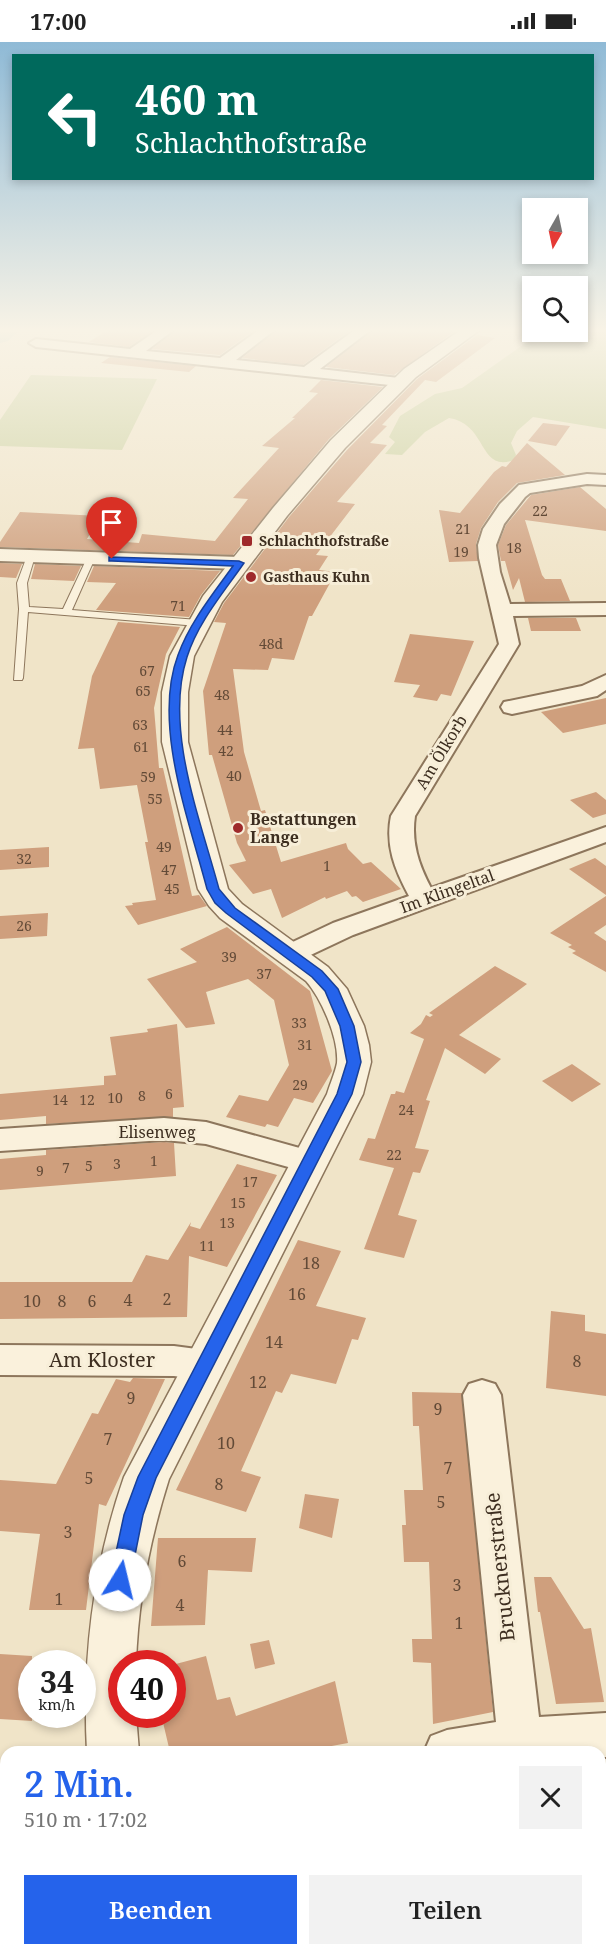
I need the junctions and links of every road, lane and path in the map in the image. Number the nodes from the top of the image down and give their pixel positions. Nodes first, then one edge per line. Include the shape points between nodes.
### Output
1 (363, 418) edge
2 (606, 480) edge
3 (0, 555) edge
4 (31, 556) junction
5 (91, 558) junction
6 (239, 563) junction
7 (24, 609) junction
8 (606, 609) edge
9 (502, 610) junction
10 (67, 611) junction
11 (198, 623) junction
12 (18, 678) dead end
13 (606, 681) edge
14 (512, 707) dead end
15 (606, 834) edge
16 (424, 899) junction
17 (290, 954) junction
18 (0, 1140) edge
19 (310, 1162) junction
20 (0, 1360) edge
21 (204, 1365) junction
22 (482, 1395) dead end
23 (606, 1735) edge
24 (520, 1740) junction
25 (112, 1746) edge
26 (484, 1746) edge

1 - 6 street
2 - 9 street, Am Ölkorb via 533,486 519,493 486,543
3 - 4 street
4 - 5 street
4 - 7 lane via 22,583
5 - 6 street
5 - 10 lane
6 - 11 street
7 - 10 lane
7 - 12 lane
8 - 9 street
9 - 16 street, Am Ölkorb via 508,638 506,651 412,799 400,829 405,857
10 - 11 lane
11 - 17 street via 182,656 173,717 175,742 206,866 220,900
13 - 14 street via 589,691
15 - 16 street, Im Klingeltal
16 - 17 street, Im Klingeltal via 343,929
17 - 19 street via 331,989 347,1026 354,1062 345,1094
18 - 19 street, Elisenweg via 187,1130
19 - 21 street
20 - 21 street, Am Kloster via 174,1361
21 - 25 street via 147,1477 133,1515 115,1619 109,1705
22 - 24 street, Brucknerstraße
23 - 24 street
24 - 26 street

